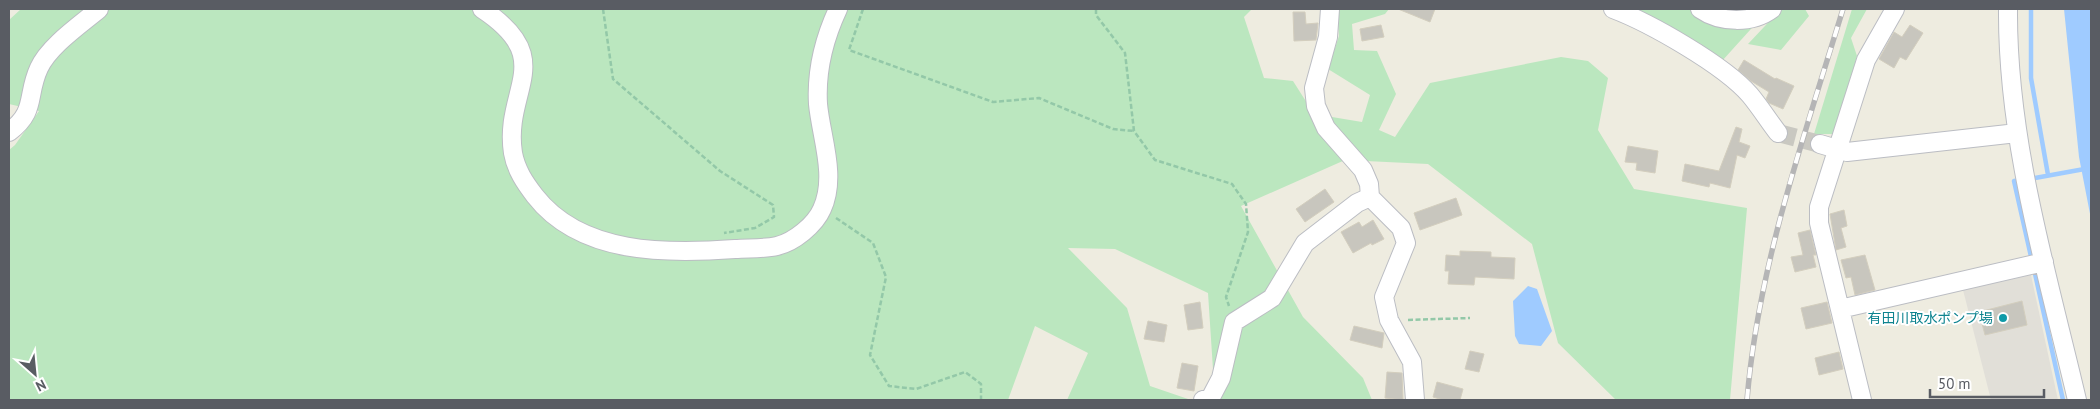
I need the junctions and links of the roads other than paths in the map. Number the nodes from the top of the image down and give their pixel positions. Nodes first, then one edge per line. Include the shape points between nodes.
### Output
1 (99, 9) edge
2 (482, 9) edge
3 (838, 9) edge
4 (1330, 9) edge
5 (1613, 9) edge
6 (1700, 9) edge
7 (1772, 9) edge
8 (1895, 9) edge
9 (2008, 9) edge
10 (9, 132) edge
11 (1778, 133) tunnel mouth
12 (2016, 133) junction
13 (1828, 147) junction
14 (1370, 197) junction
15 (2036, 264) junction
16 (1840, 309) junction
17 (1203, 400) edge
18 (1415, 400) edge
19 (1862, 400) edge
20 (2077, 400) edge

1 - 10 street via 56,45 39,68 27,115
2 - 3 street via 500,20 518,41 525,68 513,130 513,154 521,178 544,208 577,232 621,247 708,251 777,246 810,226 822,208 829,179 818,103 820,62 828,30
4 - 14 street via 1326,44 1314,88 1316,106 1326,128 1363,170 1370,184
5 - 11 street via 1640,19 1719,69 1749,94
6 - 7 street via 1744,21
8 - 13 street via 1866,60
9 - 12 street
12 - 13 street via 1846,152
12 - 15 street
13 - 16 street via 1818,223
14 - 17 street via 1357,203 1305,243 1272,298 1234,322 1222,378 1210,399
14 - 18 street via 1401,228 1406,243 1384,297 1389,320 1412,362
15 - 16 street
15 - 20 street
16 - 19 street

